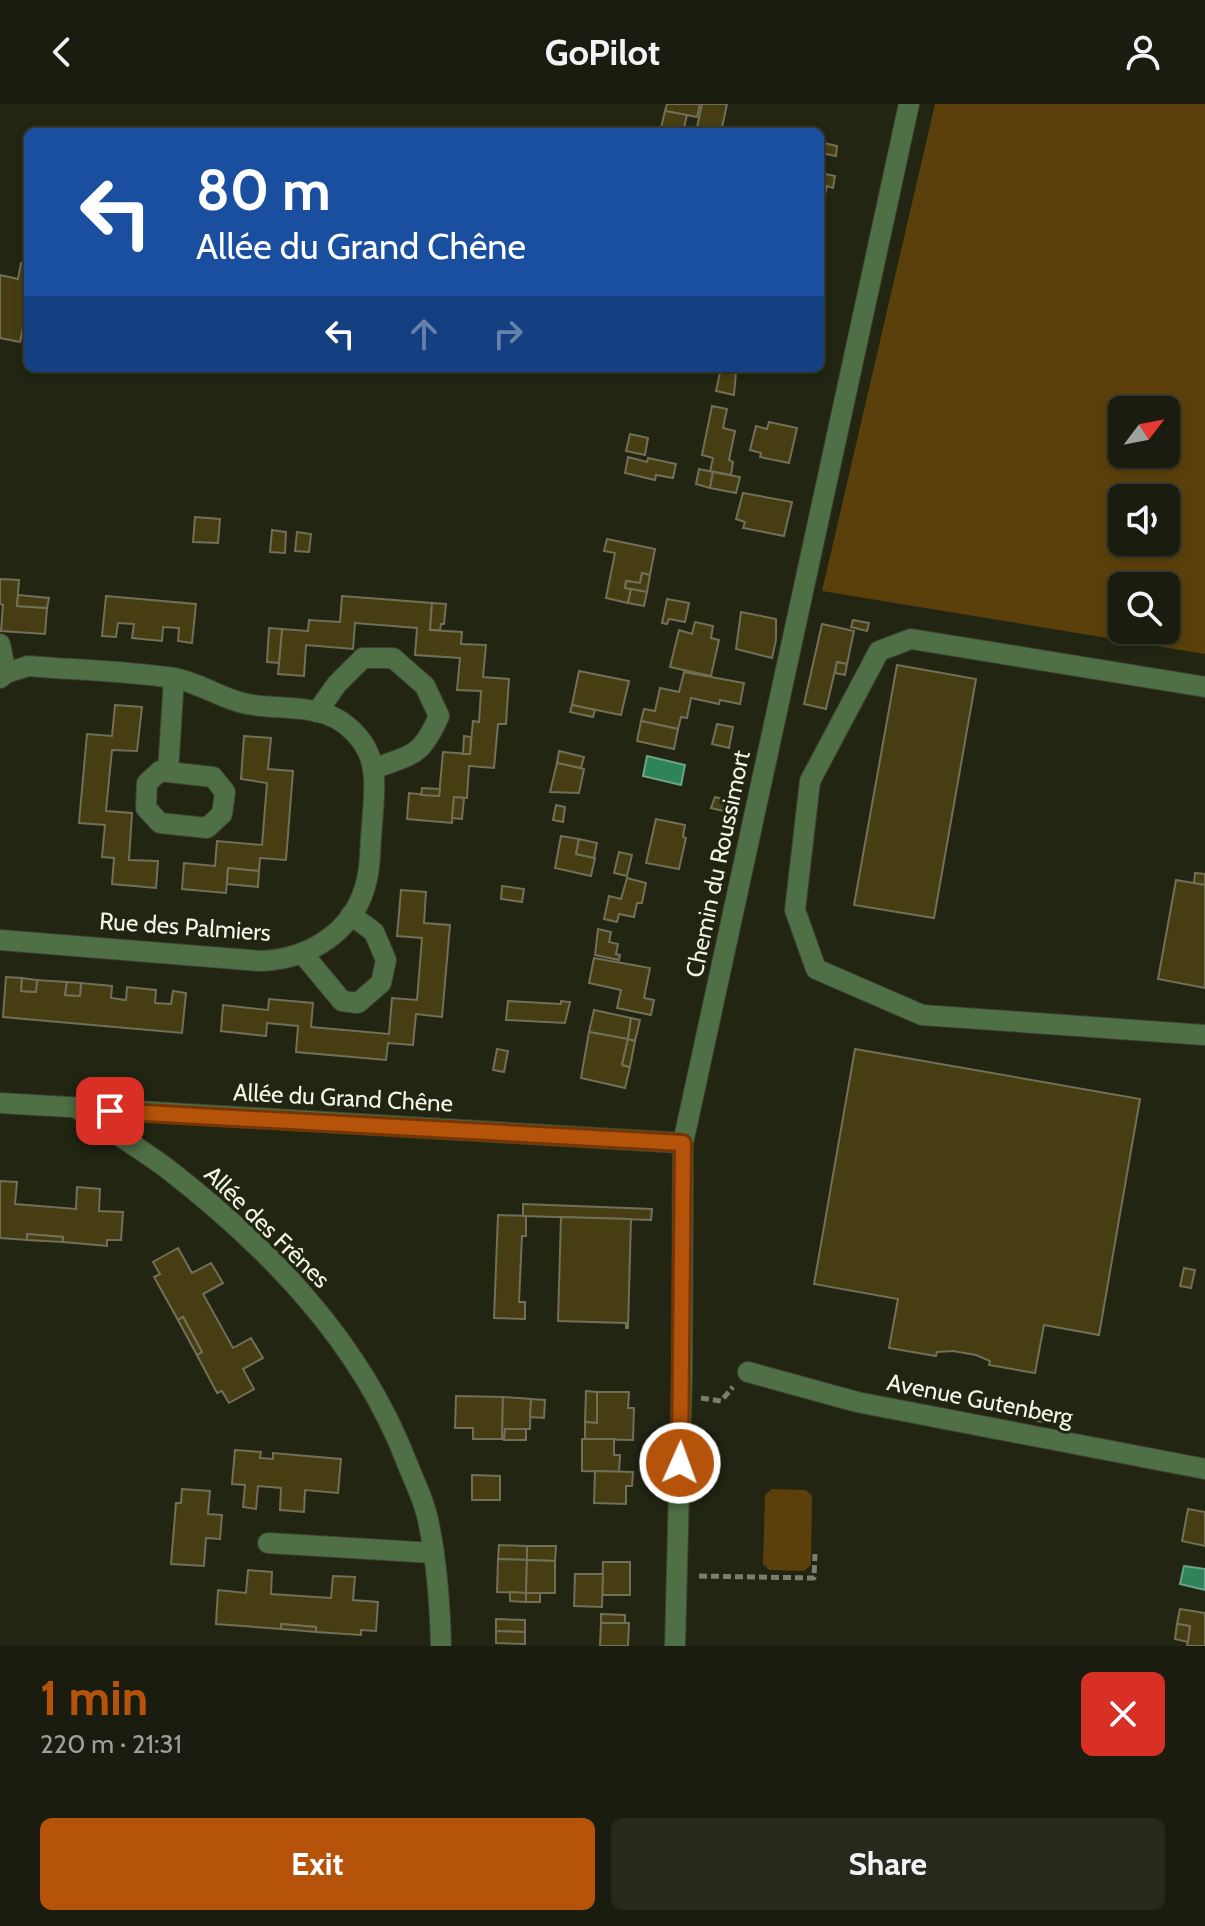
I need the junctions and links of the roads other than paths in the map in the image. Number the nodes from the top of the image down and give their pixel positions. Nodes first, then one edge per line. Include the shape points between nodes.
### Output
1 (909, 104) edge
2 (0, 644) edge
3 (3, 676) edge
4 (174, 678) junction
5 (1205, 687) edge
6 (317, 712) junction
7 (373, 769) junction
8 (168, 772) dead end
9 (351, 915) junction
10 (0, 940) edge
11 (303, 954) junction
12 (1205, 1035) edge
13 (0, 1103) edge
14 (78, 1109) junction
15 (683, 1143) junction
16 (748, 1372) road end
17 (1205, 1469) edge
18 (268, 1543) dead end
19 (434, 1553) junction
20 (441, 1646) edge
21 (675, 1646) edge

1 - 15 street, Chemin du Roussimort
2 - 3 street
3 - 4 street, Rue des Palmiers via 28,666
4 - 6 street, Rue des Palmiers via 249,704
4 - 8 street
5 - 12 street via 911,639 879,651 810,781 795,910 816,969 922,1015
6 - 7 street, Rue des Palmiers via 339,720 362,739
6 - 7 street via 363,658 393,658 425,686 439,716 428,741 417,753
7 - 9 street, Rue des Palmiers via 367,880
9 - 11 street, Rue des Palmiers via 326,943
9 - 11 street via 374,932 386,960 381,983 358,1003 342,1001
10 - 11 street, Rue des Palmiers via 261,961
13 - 14 street, Allée du Grand Chêne
14 - 15 street, Allée du Grand Chêne
14 - 19 street, Allée des Frênes via 167,1169 232,1222 303,1292 358,1364 397,1437 427,1516
15 - 21 street, Chemin du Roussimort
16 - 17 street, Avenue Gutenberg via 857,1402
18 - 19 street
19 - 20 street, Allée des Frênes

